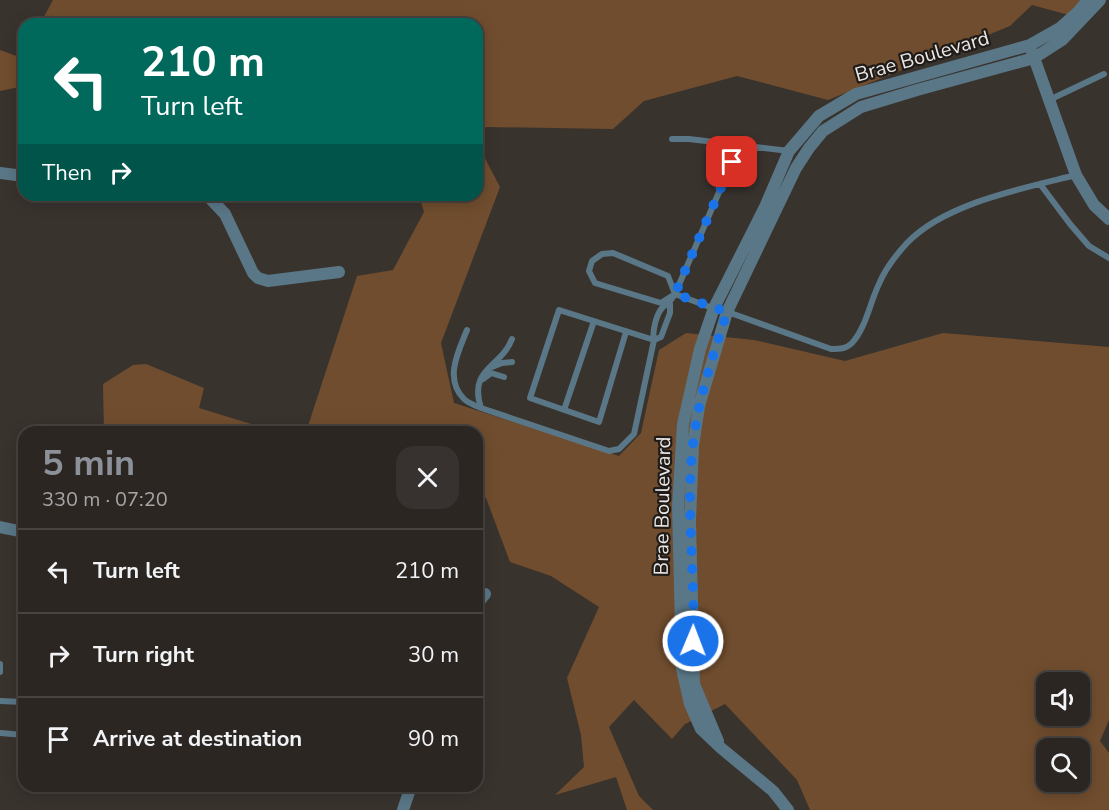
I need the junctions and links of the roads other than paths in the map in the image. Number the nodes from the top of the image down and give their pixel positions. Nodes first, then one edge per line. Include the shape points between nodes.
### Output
1 (1088, 0) edge
2 (1100, 0) edge
3 (1030, 45) junction
4 (1034, 58) junction
5 (1104, 74) dead end
6 (1048, 101) junction
7 (672, 139) dead end
8 (722, 144) junction
9 (755, 147) junction
10 (789, 151) junction
11 (732, 162) junction
12 (0, 173) edge
13 (18, 175) edge
14 (1076, 175) junction
15 (1040, 184) junction
16 (213, 201) edge
17 (1109, 219) edge
18 (1109, 258) edge
19 (339, 272) dead end
20 (675, 294) junction
21 (714, 308) junction
22 (727, 312) junction
23 (594, 321) junction
24 (467, 330) dead end
25 (626, 332) junction
26 (512, 339) dead end
27 (654, 340) junction
28 (512, 362) dead end
29 (504, 377) dead end
30 (480, 381) junction
31 (481, 408) junction
32 (564, 410) junction
33 (0, 527) edge
34 (18, 531) edge
35 (0, 664) edge
36 (0, 672) edge
37 (0, 701) edge
38 (18, 702) edge
39 (0, 733) edge
40 (18, 734) edge
41 (721, 748) junction
42 (409, 792) edge
43 (403, 810) edge
44 (788, 810) edge

1 - 3 street, Brae Boulevard via 1060,27
2 - 4 street, Brae Boulevard via 1062,40
3 - 4 street
3 - 10 street, Brae Boulevard via 856,94 819,116
4 - 6 street
4 - 22 street, Brae Boulevard via 861,107 823,131 796,168
5 - 6 lane
6 - 14 street
7 - 8 lane
8 - 9 lane
8 - 11 lane
9 - 10 lane
9 - 11 lane
10 - 21 street, Brae Boulevard
11 - 20 lane
12 - 13 street
14 - 15 lane
14 - 17 street via 1094,205
15 - 18 lane via 1089,246
15 - 22 lane via 962,208 939,219 909,242 884,272 861,329 845,348 831,349
16 - 19 street via 225,214 258,278 268,281
20 - 20 lane via 668,276 613,253 592,261 589,271 595,282 662,303
20 - 21 lane
20 - 27 lane via 661,337
21 - 22 lane
21 - 41 street, Brae Boulevard via 683,424 678,506 682,669 701,729
22 - 41 street, Brae Boulevard via 699,405 690,489 694,684
23 - 25 lane
23 - 32 lane
23 - 32 lane via 559,310 530,398
24 - 31 lane via 453,371 457,389 465,400
25 - 27 lane
25 - 32 lane via 599,422
26 - 30 lane
27 - 31 lane via 634,434 620,449 609,450
28 - 30 lane via 494,365
29 - 30 lane via 491,373
30 - 31 lane
33 - 34 street
35 - 36 lane
37 - 38 lane
39 - 40 lane
41 - 44 street, Brae Boulevard via 773,791
42 - 43 street

